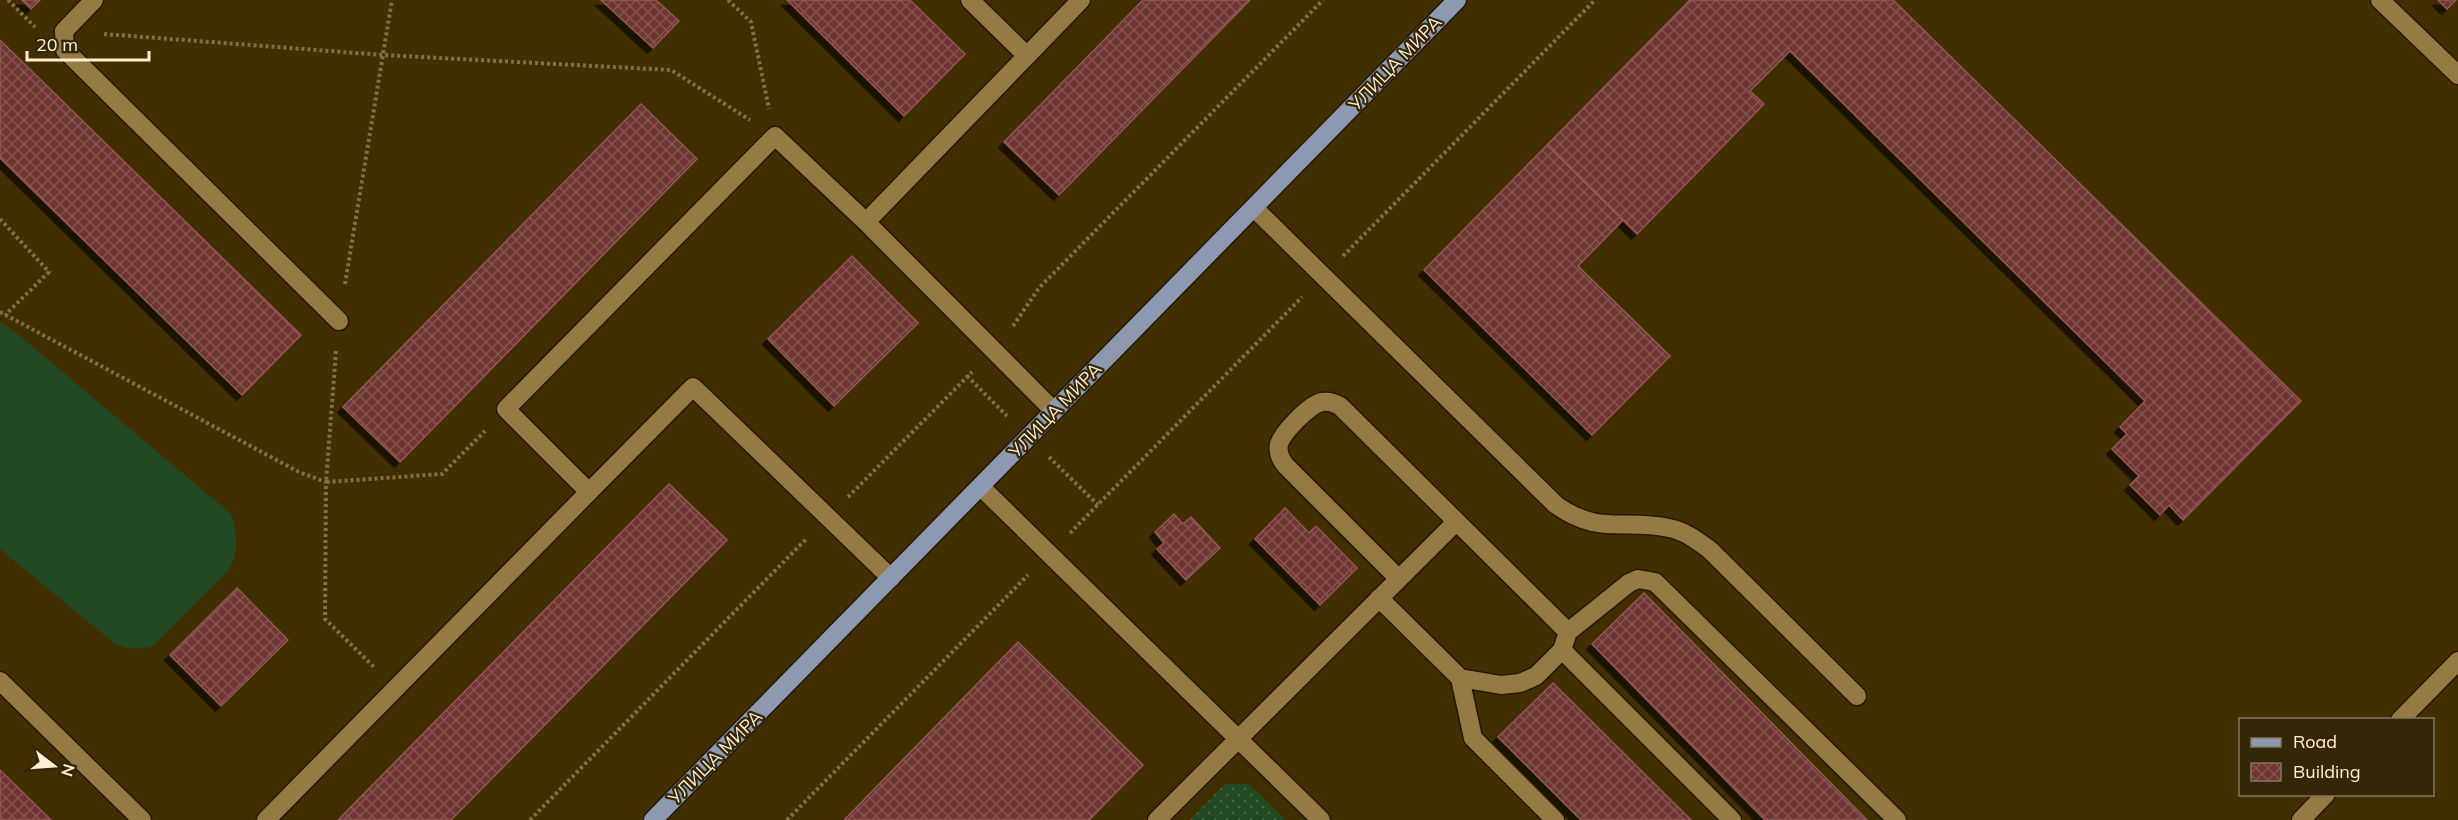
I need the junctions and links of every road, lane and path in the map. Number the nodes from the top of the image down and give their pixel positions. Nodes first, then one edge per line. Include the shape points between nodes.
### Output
1 (8, 0) edge
2 (94, 0) edge
3 (392, 0) edge
4 (728, 0) edge
5 (970, 0) edge
6 (1081, 0) edge
7 (1323, 0) edge
8 (1457, 0) edge
9 (1595, 0) edge
10 (2380, 0) edge
11 (64, 31) junction
12 (383, 55) junction
13 (1027, 56) junction
14 (2458, 75) edge
15 (775, 136) junction
16 (1254, 208) junction
17 (0, 219) edge
18 (866, 222) junction
19 (1323, 276) junction
20 (0, 312) edge
21 (5, 315) junction
22 (339, 321) junction
23 (993, 350) junction
24 (506, 409) junction
25 (1054, 411) junction
26 (326, 482) junction
27 (981, 487) junction
28 (589, 492) junction
29 (828, 517) junction
30 (1456, 522) junction
31 (1050, 554) junction
32 (891, 578) junction
33 (1399, 579) junction
34 (1379, 598) junction
35 (1568, 632) junction
36 (1562, 650) junction
37 (2458, 661) edge
38 (1460, 678) junction
39 (0, 681) edge
40 (396, 688) junction
41 (1857, 696) dead end
42 (2402, 718) edge
43 (1238, 739) junction
44 (2325, 796) edge
45 (142, 820) edge
46 (266, 820) edge
47 (530, 820) edge
48 (653, 820) edge
49 (787, 820) edge
50 (1157, 820) edge
51 (1321, 820) edge
52 (1555, 820) edge
53 (1732, 820) edge
54 (1897, 820) edge
55 (2301, 820) edge

1 - 11 path via 38,29
2 - 11 lane
3 - 12 path
4 - 15 path via 751,22
5 - 13 lane
6 - 13 lane
7 - 23 path via 1039,288
8 - 16 main road, УЛИЦА МИРА
9 - 19 path
10 - 14 lane
11 - 12 path
11 - 22 lane via 65,50
12 - 15 path via 671,70
12 - 22 path
13 - 18 lane
15 - 18 lane
15 - 24 lane
16 - 19 lane
16 - 25 main road, УЛИЦА МИРА
17 - 21 path via 49,272
18 - 23 lane
19 - 31 path
19 - 41 lane via 1556,505 1587,522 1650,525 1690,536 1710,550
20 - 21 path
21 - 26 path via 299,472
22 - 26 path
23 - 25 lane
23 - 29 path
24 - 26 path via 442,474
24 - 28 lane
25 - 27 main road, УЛИЦА МИРА
26 - 40 path via 325,619
27 - 31 lane
27 - 32 main road, УЛИЦА МИРА
28 - 29 lane via 693,387
28 - 40 lane
29 - 32 lane
29 - 47 path
30 - 33 lane
30 - 33 lane via 1340,406 1332,402 1311,406 1285,433 1278,445 1279,457
30 - 35 lane
31 - 43 lane
31 - 49 path
32 - 48 main road, УЛИЦА МИРА
33 - 34 lane
34 - 38 lane
34 - 43 lane
35 - 36 lane
35 - 54 lane via 1629,583 1638,579 1655,582
36 - 38 lane via 1536,676 1520,682 1501,685
36 - 53 lane
37 - 42 lane
38 - 52 lane via 1473,738
39 - 45 lane
40 - 46 lane
43 - 50 lane
43 - 51 lane
44 - 55 lane

